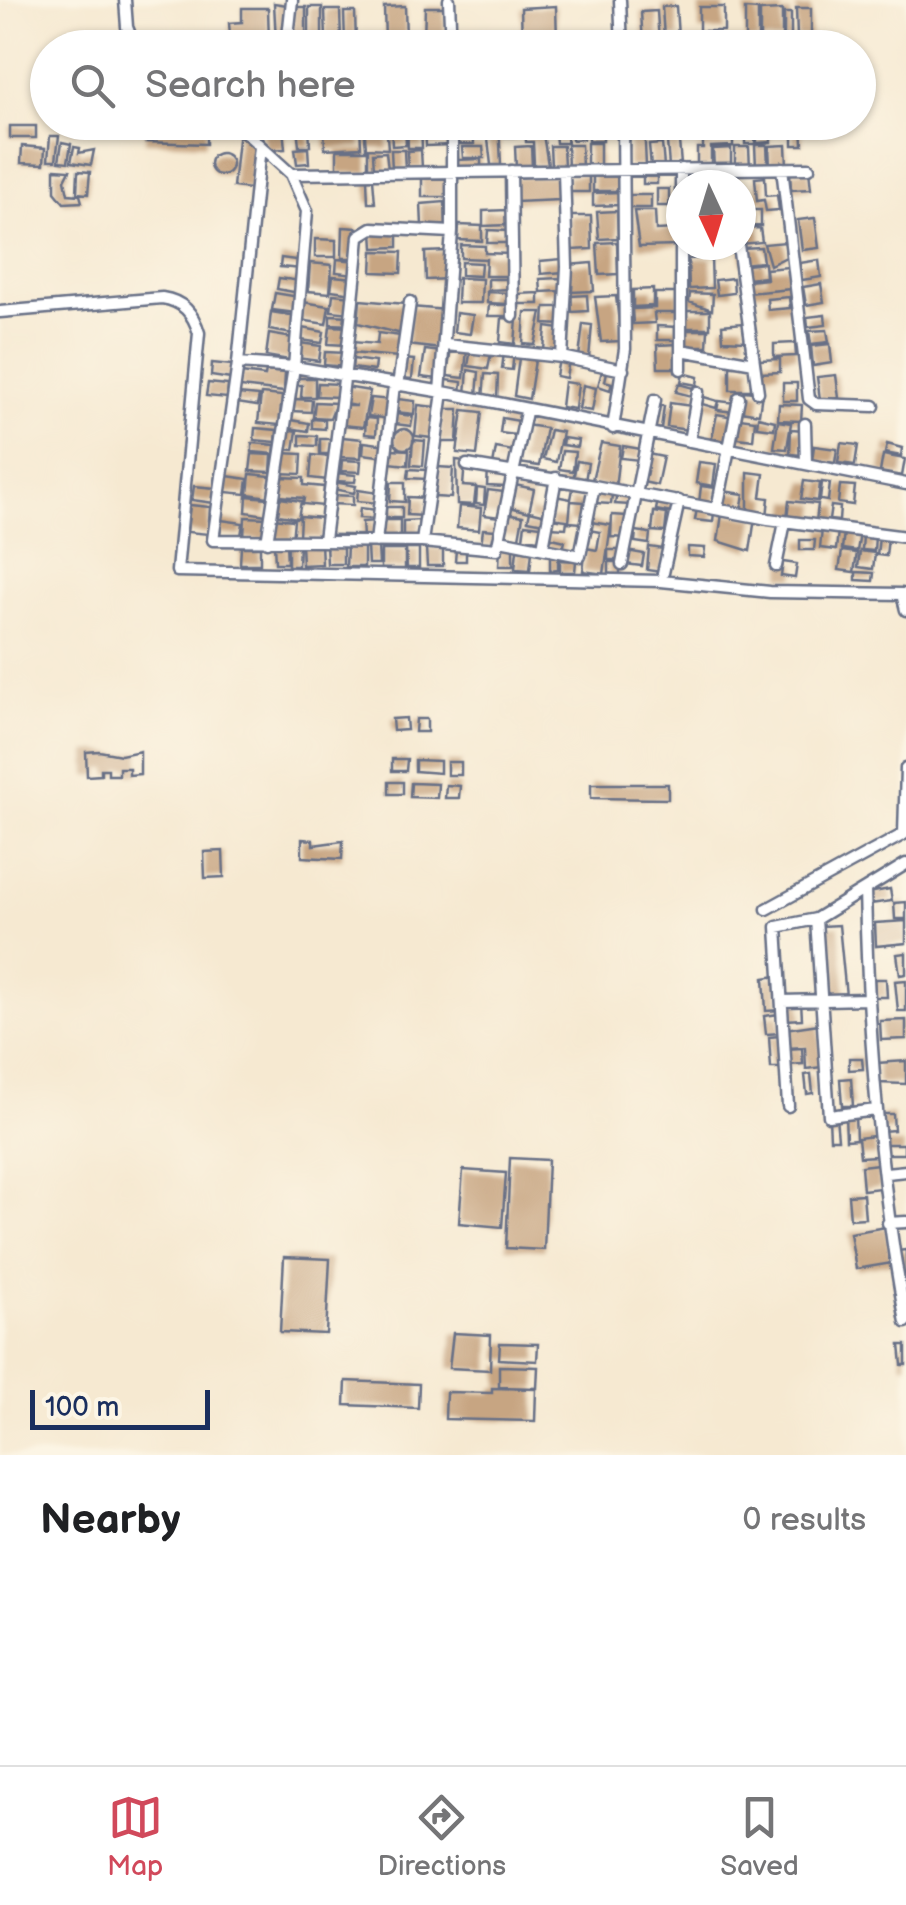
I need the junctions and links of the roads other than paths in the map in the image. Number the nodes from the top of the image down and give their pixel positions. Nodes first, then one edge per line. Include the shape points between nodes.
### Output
1 (125, 0) edge
2 (292, 0) edge
3 (449, 0) edge
4 (620, 0) edge
5 (127, 30) edge
6 (288, 30) edge
7 (450, 30) edge
8 (621, 30) edge
9 (252, 140) edge
10 (452, 140) edge
11 (623, 140) edge
12 (260, 148) junction
13 (782, 168) junction
14 (809, 168) dead end
15 (681, 169) junction
16 (727, 169) joint
17 (623, 170) junction
18 (564, 171) junction
19 (452, 172) junction
20 (511, 172) junction
21 (292, 174) junction
22 (452, 232) junction
23 (740, 260) edge
24 (410, 302) dead end
25 (0, 312) edge
26 (513, 316) dead end
27 (446, 345) junction
28 (681, 350) junction
29 (562, 357) junction
30 (238, 362) junction
31 (754, 364) junction
32 (294, 367) junction
33 (681, 369) dead end
34 (623, 370) junction
35 (347, 378) junction
36 (396, 386) junction
37 (442, 392) junction
38 (698, 392) dead end
39 (758, 392) dead end
40 (739, 398) dead end
41 (655, 400) dead end
42 (874, 406) dead end
43 (526, 412) junction
44 (805, 424) dead end
45 (613, 428) junction
46 (649, 436) junction
47 (689, 441) junction
48 (732, 448) junction
49 (806, 464) junction
50 (468, 465) dead end
51 (512, 471) junction
52 (556, 478) junction
53 (906, 484) edge
54 (594, 486) junction
55 (637, 493) junction
56 (679, 501) junction
57 (717, 509) junction
58 (785, 522) junction
59 (906, 537) edge
60 (324, 540) junction
61 (500, 540) junction
62 (267, 542) junction
63 (376, 542) junction
64 (422, 542) junction
65 (543, 548) junction
66 (622, 564) dead end
67 (776, 566) dead end
68 (663, 573) dead end
69 (906, 610) edge
70 (906, 768) edge
71 (906, 864) edge
72 (865, 889) junction
73 (768, 910) dead end
74 (816, 919) junction
75 (821, 998) junction
76 (867, 999) junction
77 (782, 1001) junction
78 (788, 1106) dead end
79 (876, 1110) junction
80 (906, 1172) edge
81 (886, 1173) junction
82 (906, 1222) edge
83 (888, 1223) junction
84 (906, 1322) edge

1 - 5 street
2 - 6 street
3 - 7 street
4 - 8 street
9 - 12 street
10 - 19 street
11 - 17 street
12 - 21 street
12 - 30 street
13 - 14 street
13 - 16 street
13 - 42 street via 808,399
15 - 16 street
15 - 17 street
15 - 28 street
17 - 18 street
17 - 34 street
18 - 20 street
18 - 29 street
19 - 20 street
19 - 21 street
19 - 22 street
20 - 26 street
21 - 32 street via 308,227
22 - 27 street
22 - 35 street via 372,228 360,236
23 - 31 street
24 - 36 street
25 - 69 street via 162,298 189,312 199,333 177,571 662,581 770,592 902,594
27 - 29 street
27 - 37 street
28 - 31 street
28 - 33 street
29 - 34 street
30 - 32 street
30 - 62 street via 213,540
31 - 39 street
32 - 35 street
32 - 62 street
34 - 45 street
35 - 36 street
35 - 60 street
36 - 37 street
36 - 63 street
37 - 43 street
37 - 64 street
38 - 47 street
40 - 48 street
41 - 46 street
43 - 45 street
43 - 51 street
44 - 49 street
45 - 46 street
46 - 47 street
46 - 55 street
47 - 48 street
48 - 49 street
48 - 57 street
49 - 53 street
50 - 51 street
51 - 52 street
51 - 61 street
52 - 54 street
52 - 65 street
54 - 55 street
54 - 65 street via 580,556
55 - 56 street
55 - 66 street
56 - 57 street
56 - 68 street
57 - 58 street
58 - 59 street
58 - 67 street
60 - 62 street
60 - 63 street
61 - 64 street via 497,549
61 - 65 street
63 - 64 street
70 - 73 street via 904,834
71 - 72 street
72 - 74 street
72 - 76 street
74 - 75 street
74 - 77 street via 777,927
75 - 76 street
75 - 77 street
75 - 79 street via 829,1116
76 - 79 street
77 - 78 street
79 - 81 street
80 - 81 street
81 - 83 street
82 - 83 street
83 - 84 street

